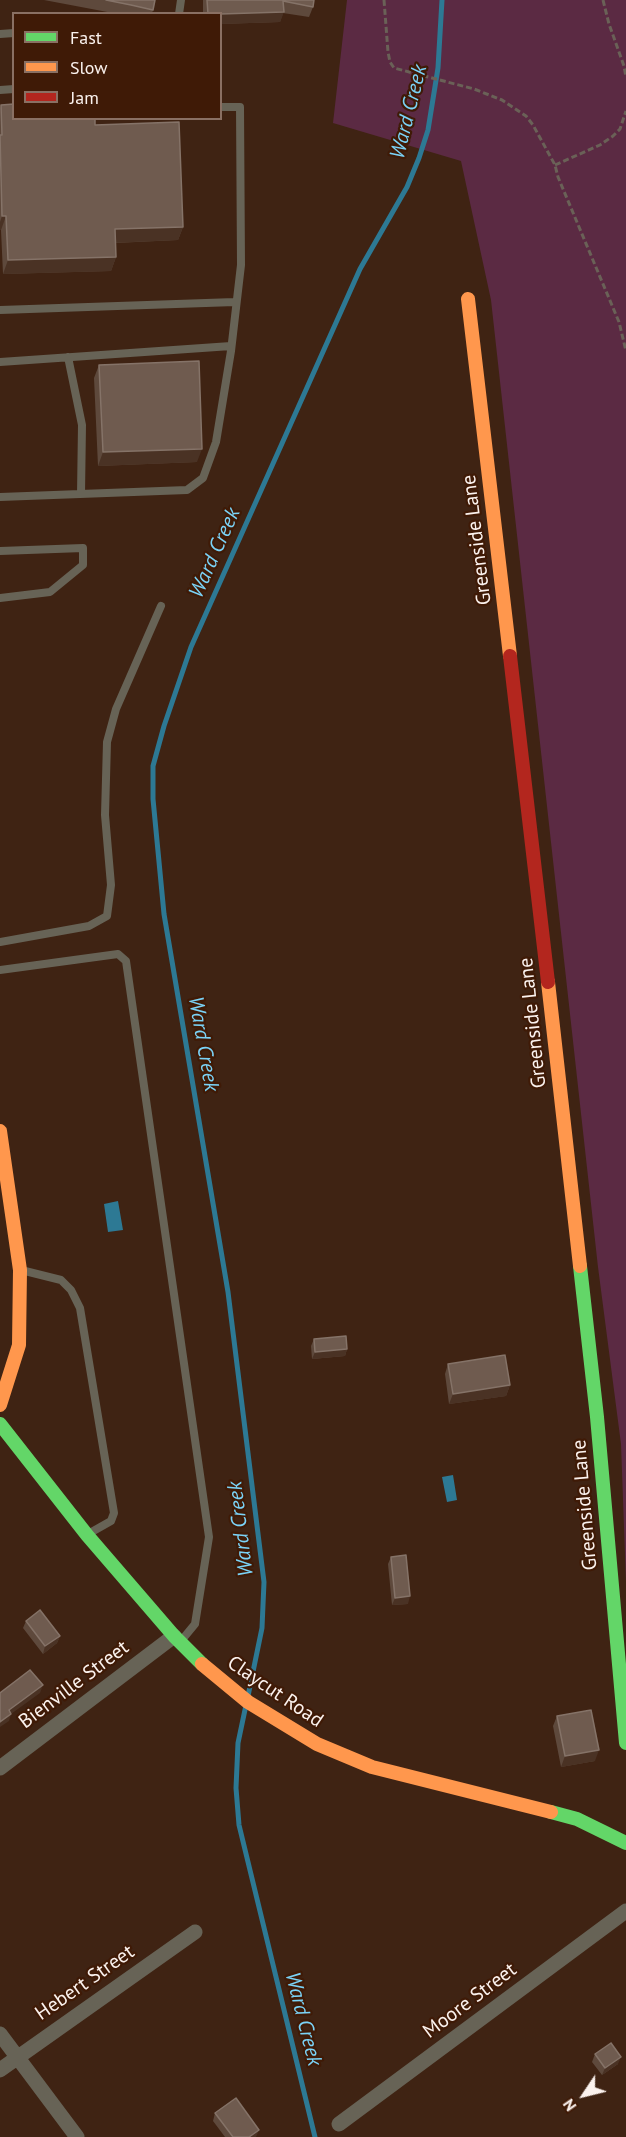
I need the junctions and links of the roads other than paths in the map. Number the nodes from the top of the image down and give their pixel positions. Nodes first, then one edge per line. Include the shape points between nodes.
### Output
1 (222, 107) edge
2 (468, 299) dead end
3 (236, 302) junction
4 (0, 310) edge
5 (231, 346) junction
6 (68, 357) junction
7 (0, 362) edge
8 (81, 494) junction
9 (0, 497) edge
10 (0, 551) edge
11 (0, 598) edge
12 (160, 606) dead end
13 (0, 942) edge
14 (0, 970) edge
15 (0, 1131) edge
16 (20, 1269) junction
17 (0, 1405) edge
18 (0, 1424) edge
19 (87, 1535) junction
20 (177, 1639) junction
21 (626, 1743) edge
22 (0, 1768) edge
23 (626, 1843) edge
24 (626, 1911) edge
25 (195, 1932) dead end
26 (0, 2034) edge
27 (17, 2056) junction
28 (0, 2070) edge
29 (339, 2124) dead end
30 (77, 2137) edge

1 - 3 lane via 240,107 241,265
2 - 21 street, Greenside Lane via 594,1394
3 - 4 lane
3 - 5 lane
5 - 6 lane
5 - 8 lane via 216,442 203,478 187,490
6 - 7 lane
6 - 8 lane via 82,424
8 - 9 lane
10 - 11 lane via 83,548 83,565 50,592
12 - 13 lane via 116,709 107,742 105,815 111,885 107,916 89,926
14 - 20 lane via 118,954 126,961 209,1537 195,1624
15 - 16 street
16 - 17 street via 19,1345
16 - 19 lane via 61,1280 80,1308 114,1513 111,1521
18 - 19 street, Claycut Road
19 - 20 street, Claycut Road
20 - 22 street, Bienville Street
20 - 23 street, Claycut Road via 248,1702 317,1744 372,1767 577,1819
24 - 29 street, Moore Street
25 - 27 street, Hebert Street
26 - 27 street
27 - 28 street, Hebert Street
27 - 30 street

